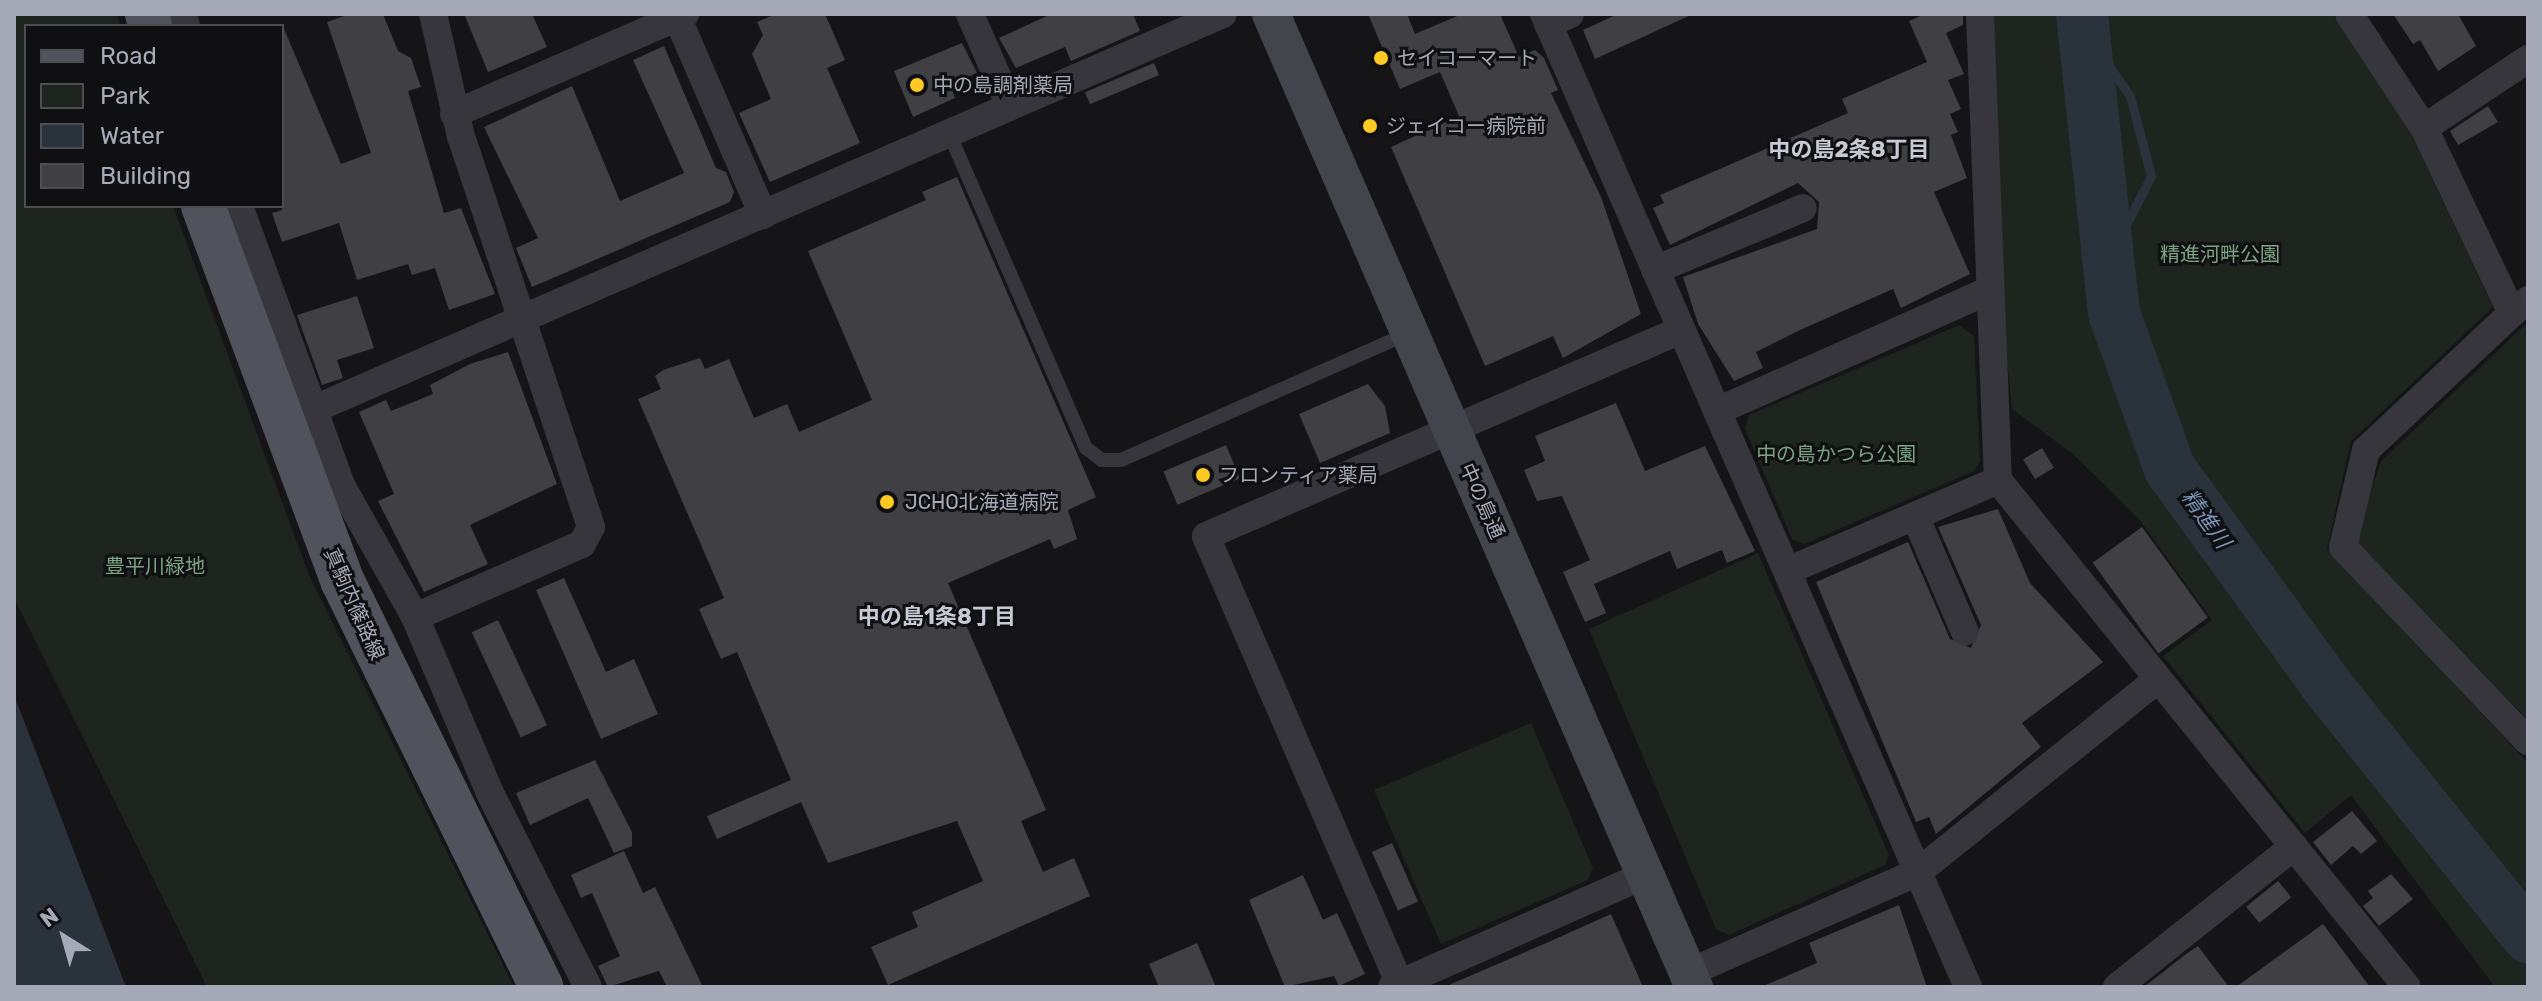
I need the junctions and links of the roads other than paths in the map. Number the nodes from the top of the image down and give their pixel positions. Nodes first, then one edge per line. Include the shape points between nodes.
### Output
1 (433, 14) edge
2 (970, 14) edge
3 (1223, 14) edge
4 (1271, 14) edge
5 (1980, 14) edge
6 (2349, 14) edge
7 (681, 16) edge
8 (1554, 17) edge
9 (2528, 59) edge
10 (1010, 106) junction
11 (454, 114) junction
12 (2424, 128) junction
13 (949, 133) junction
14 (204, 208) edge
15 (240, 208) edge
16 (1803, 208) dead end
17 (763, 215) junction
18 (1655, 270) junction
19 (1988, 291) junction
20 (2520, 307) edge
21 (522, 320) junction
22 (1681, 330) junction
23 (1409, 333) junction
24 (312, 410) junction
25 (1717, 411) junction
26 (1452, 431) junction
27 (1998, 480) junction
28 (1915, 516) junction
29 (1787, 571) junction
30 (415, 617) junction
31 (1965, 632) dead end
32 (2158, 679) junction
33 (2528, 741) edge
34 (2294, 846) junction
35 (1918, 872) junction
36 (1645, 875) junction
37 (1691, 980) edge
38 (1398, 986) edge
39 (541, 987) edge
40 (588, 987) edge
41 (1968, 987) edge
42 (2117, 987) edge
43 (2407, 987) edge

1 - 11 street
2 - 10 street
3 - 10 street
4 - 23 street, 中の島通
5 - 19 street
6 - 12 street
7 - 11 street
7 - 17 street
8 - 18 street
9 - 12 street
10 - 13 street
11 - 21 street
12 - 20 street
13 - 17 street
13 - 23 lane via 1086,448 1102,460 1121,460
14 - 39 main road, 真駒内篠路線 via 343,582
15 - 24 street
16 - 18 street
17 - 21 street
18 - 22 street
19 - 25 street
19 - 27 street
20 - 33 street via 2366,450 2343,547
21 - 24 street
21 - 30 street via 590,537
22 - 25 street
22 - 26 street
23 - 26 street, 中の島通
24 - 30 street via 341,485
25 - 29 street
26 - 36 street, 中の島通
26 - 38 street via 1206,536
27 - 28 street
27 - 32 street
28 - 29 street
28 - 31 street
29 - 35 street
30 - 40 street via 490,793
32 - 34 street
32 - 35 street
34 - 42 street
34 - 43 street
35 - 37 street
35 - 41 street
36 - 37 street, 中の島通
36 - 38 street

